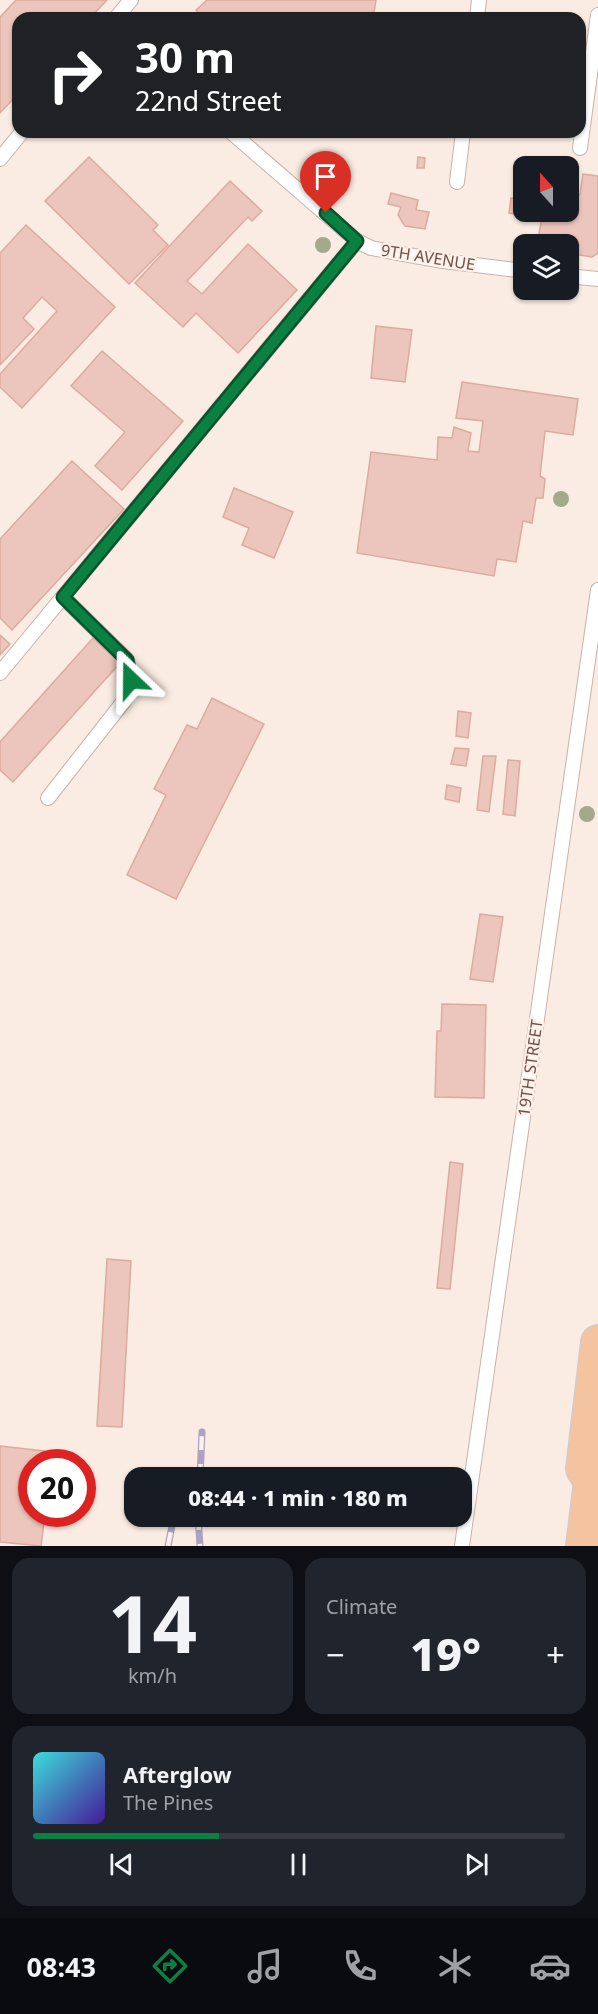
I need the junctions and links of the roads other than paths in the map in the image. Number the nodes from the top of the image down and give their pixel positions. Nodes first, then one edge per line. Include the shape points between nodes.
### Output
1 (131, 0) edge
2 (121, 12) edge
3 (598, 15) edge
4 (586, 104) edge
5 (17, 138) edge
6 (238, 138) edge
7 (462, 138) edge
8 (581, 138) edge
9 (580, 148) dead end
10 (0, 159) edge
11 (457, 182) dead end
12 (357, 241) junction
13 (513, 270) edge
14 (579, 277) edge
15 (598, 279) edge
16 (598, 590) edge
17 (63, 597) junction
18 (0, 673) edge
19 (48, 798) dead end
20 (598, 1342) edge
21 (595, 1477) edge
22 (462, 1546) edge
23 (583, 1546) edge

1 - 2 lane
3 - 4 lane
5 - 10 lane
6 - 12 lane, 9TH AVENUE
7 - 11 lane
8 - 9 lane
12 - 13 lane, 9TH AVENUE via 397,254
12 - 17 lane
14 - 15 lane
16 - 22 lane, 19TH STREET
17 - 18 lane
17 - 19 lane via 127,660 131,680 124,701
20 - 21 main road via 583,1469
21 - 23 main road

